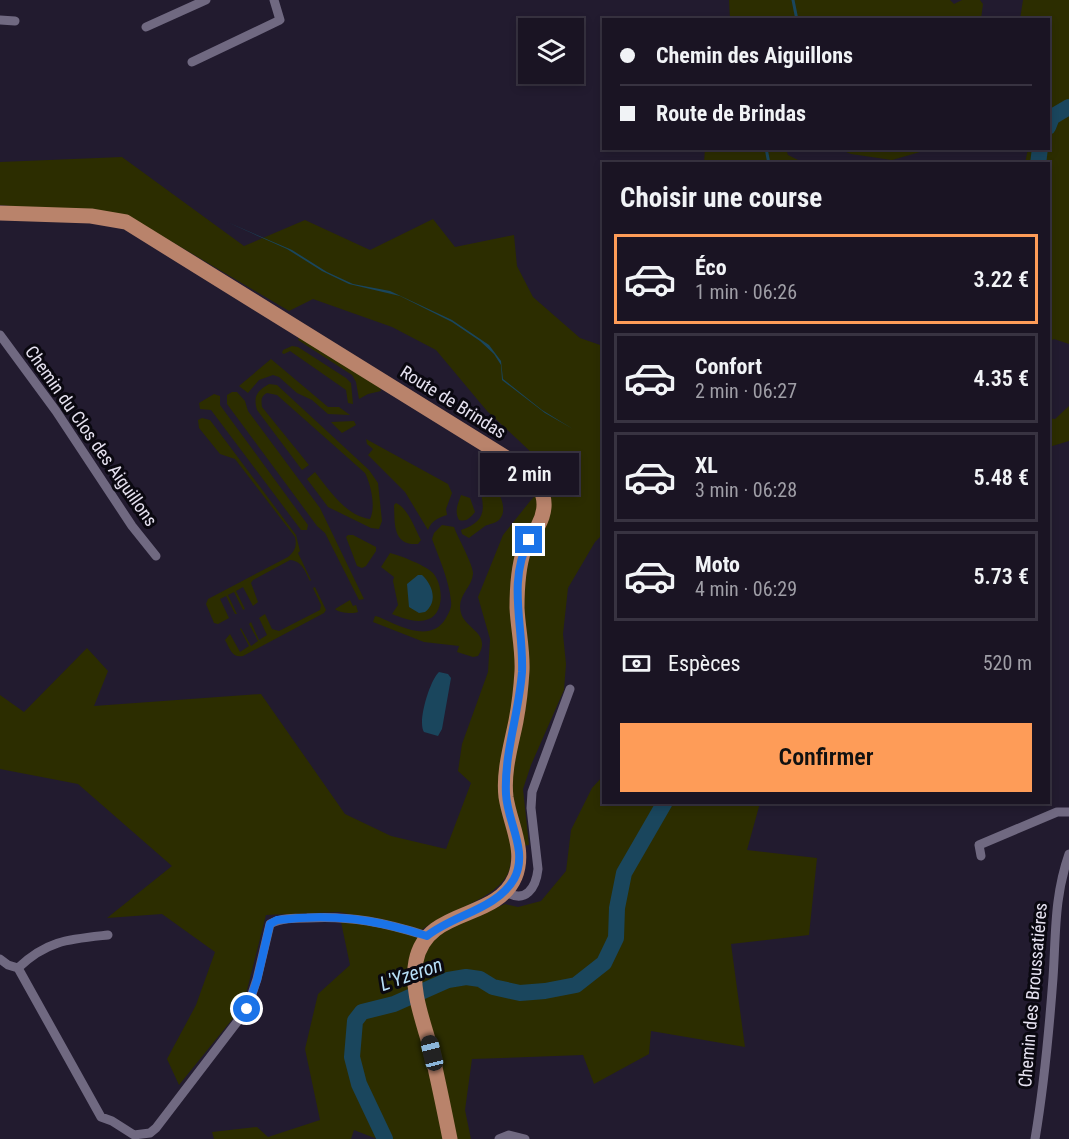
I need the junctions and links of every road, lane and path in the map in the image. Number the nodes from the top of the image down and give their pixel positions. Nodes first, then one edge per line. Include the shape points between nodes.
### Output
1 (206, 0) edge
2 (274, 0) edge
3 (0, 20) edge
4 (15, 21) dead end
5 (146, 27) dead end
6 (192, 62) dead end
7 (0, 213) edge
8 (0, 335) edge
9 (156, 556) dead end
10 (570, 689) dead end
11 (1069, 812) edge
12 (1069, 854) edge
13 (981, 856) dead end
14 (505, 891) junction
15 (108, 935) dead end
16 (427, 936) junction
17 (0, 959) edge
18 (18, 968) junction
19 (450, 1139) edge
20 (499, 1139) edge
21 (525, 1139) edge
22 (1035, 1139) edge

1 - 5 street
2 - 6 street via 280,20
3 - 4 street
7 - 14 main road, Route de Brindas via 91,216 126,222 531,475 541,489 544,506 525,548 518,581 522,670 506,770 506,797 519,861 515,878
8 - 9 street, Chemin du Clos des Aiguillons
10 - 14 street, Route de Brindas via 532,792 538,869 534,888 517,896
11 - 13 street via 1057,812 979,845
12 - 22 street, Chemin des Broussatiéres via 1058,892 1051,1001
14 - 16 main road, Route de Brindas
15 - 18 street via 66,940 34,952
16 - 18 street via 389,924 337,916 277,920 270,924 247,1009 171,1111 156,1128 142,1135 134,1135 101,1117
16 - 19 main road via 415,964 416,987
17 - 18 street
20 - 21 street via 509,1135

